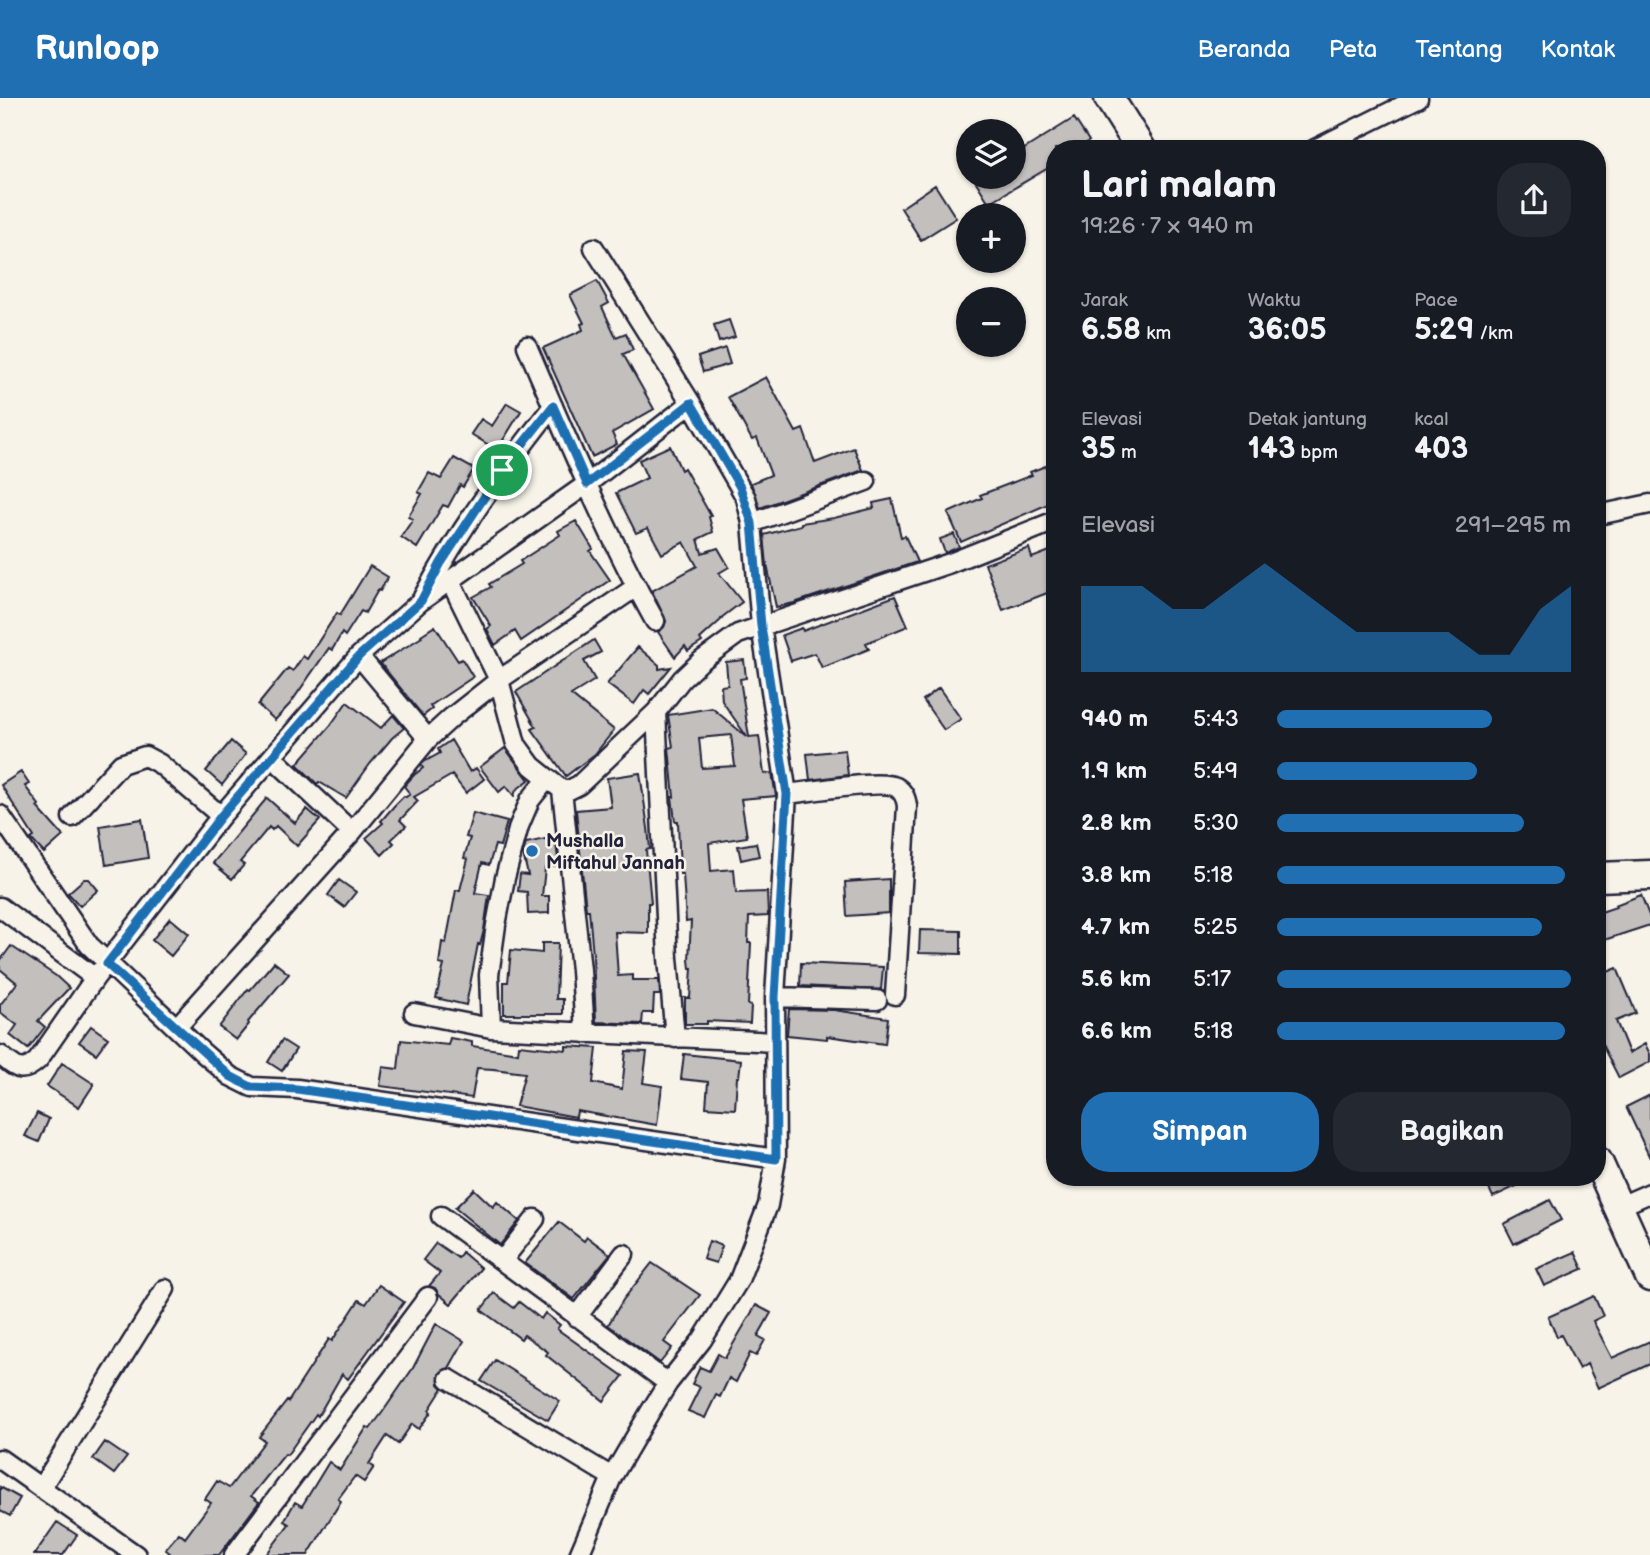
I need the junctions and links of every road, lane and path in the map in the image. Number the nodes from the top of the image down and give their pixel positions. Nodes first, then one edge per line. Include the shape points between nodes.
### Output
1 (1109, 98) edge
2 (1418, 98) edge
3 (1135, 140) edge
4 (1333, 140) edge
5 (594, 248) dead end
6 (527, 346) dead end
7 (691, 403) junction
8 (553, 406) junction
9 (866, 481) dead end
10 (587, 484) junction
11 (1650, 504) edge
12 (1606, 513) edge
13 (752, 523) junction
14 (1046, 525) edge
15 (450, 580) junction
16 (636, 587) junction
17 (421, 601) junction
18 (655, 621) dead end
19 (761, 626) junction
20 (359, 656) junction
21 (499, 680) junction
22 (656, 712) junction
23 (428, 739) junction
24 (272, 757) junction
25 (547, 779) junction
26 (562, 790) junction
27 (787, 794) junction
28 (0, 815) edge
29 (221, 816) junction
30 (72, 817) dead end
31 (352, 832) junction
32 (1650, 875) edge
33 (1606, 877) edge
34 (0, 907) edge
35 (107, 964) junction
36 (95, 978) junction
37 (895, 995) dead end
38 (775, 997) junction
39 (877, 1000) dead end
40 (414, 1013) dead end
41 (177, 1027) junction
42 (491, 1028) junction
43 (585, 1032) junction
44 (675, 1038) junction
45 (775, 1042) junction
46 (7, 1060) edge
47 (776, 1159) junction
48 (1606, 1180) edge
49 (1650, 1193) edge
50 (1618, 1207) junction
51 (441, 1216) dead end
52 (535, 1219) dead end
53 (624, 1254) dead end
54 (502, 1261) junction
55 (1650, 1277) edge
56 (165, 1289) dead end
57 (428, 1297) dead end
58 (577, 1317) junction
59 (449, 1379) dead end
60 (668, 1383) junction
61 (0, 1458) edge
62 (612, 1477) junction
63 (41, 1488) junction
64 (136, 1555) edge
65 (234, 1555) edge
66 (579, 1555) edge

1 - 3 main road
2 - 4 street
5 - 7 street
6 - 8 street
7 - 10 street
7 - 13 street via 740,487
8 - 10 street
8 - 17 street via 502,470
9 - 13 street
10 - 15 street
10 - 16 street
11 - 12 street
13 - 19 street
14 - 19 street via 950,563
15 - 17 street
15 - 21 street
16 - 18 street
16 - 21 street
17 - 20 street
19 - 22 street via 738,634 701,661
19 - 27 street
20 - 23 street
20 - 24 street
21 - 23 street
21 - 25 street via 516,744
22 - 26 street via 579,785
22 - 44 street
23 - 31 street
24 - 29 street
24 - 31 street
25 - 26 street
25 - 42 street via 530,800 505,878 489,975
26 - 43 street
27 - 37 street via 877,785 894,786 902,792 907,806
27 - 38 street
28 - 35 street via 89,945
29 - 30 street via 145,756 121,764
29 - 35 street
31 - 41 street
32 - 33 main road
34 - 36 street
35 - 36 street
35 - 41 street
36 - 46 street via 29,1069 22,1070
38 - 39 street
38 - 45 street
40 - 42 street
41 - 47 street via 219,1067 251,1087 297,1089
42 - 43 street
43 - 44 street
44 - 45 street
45 - 47 street
47 - 60 street via 768,1205 739,1280 702,1340
48 - 50 main road
49 - 50 street
50 - 55 main road
51 - 54 street
52 - 54 street
53 - 58 street
54 - 58 street
56 - 63 street
57 - 65 street
58 - 60 street
59 - 62 street
60 - 62 street
61 - 63 street
62 - 66 street
63 - 64 street

